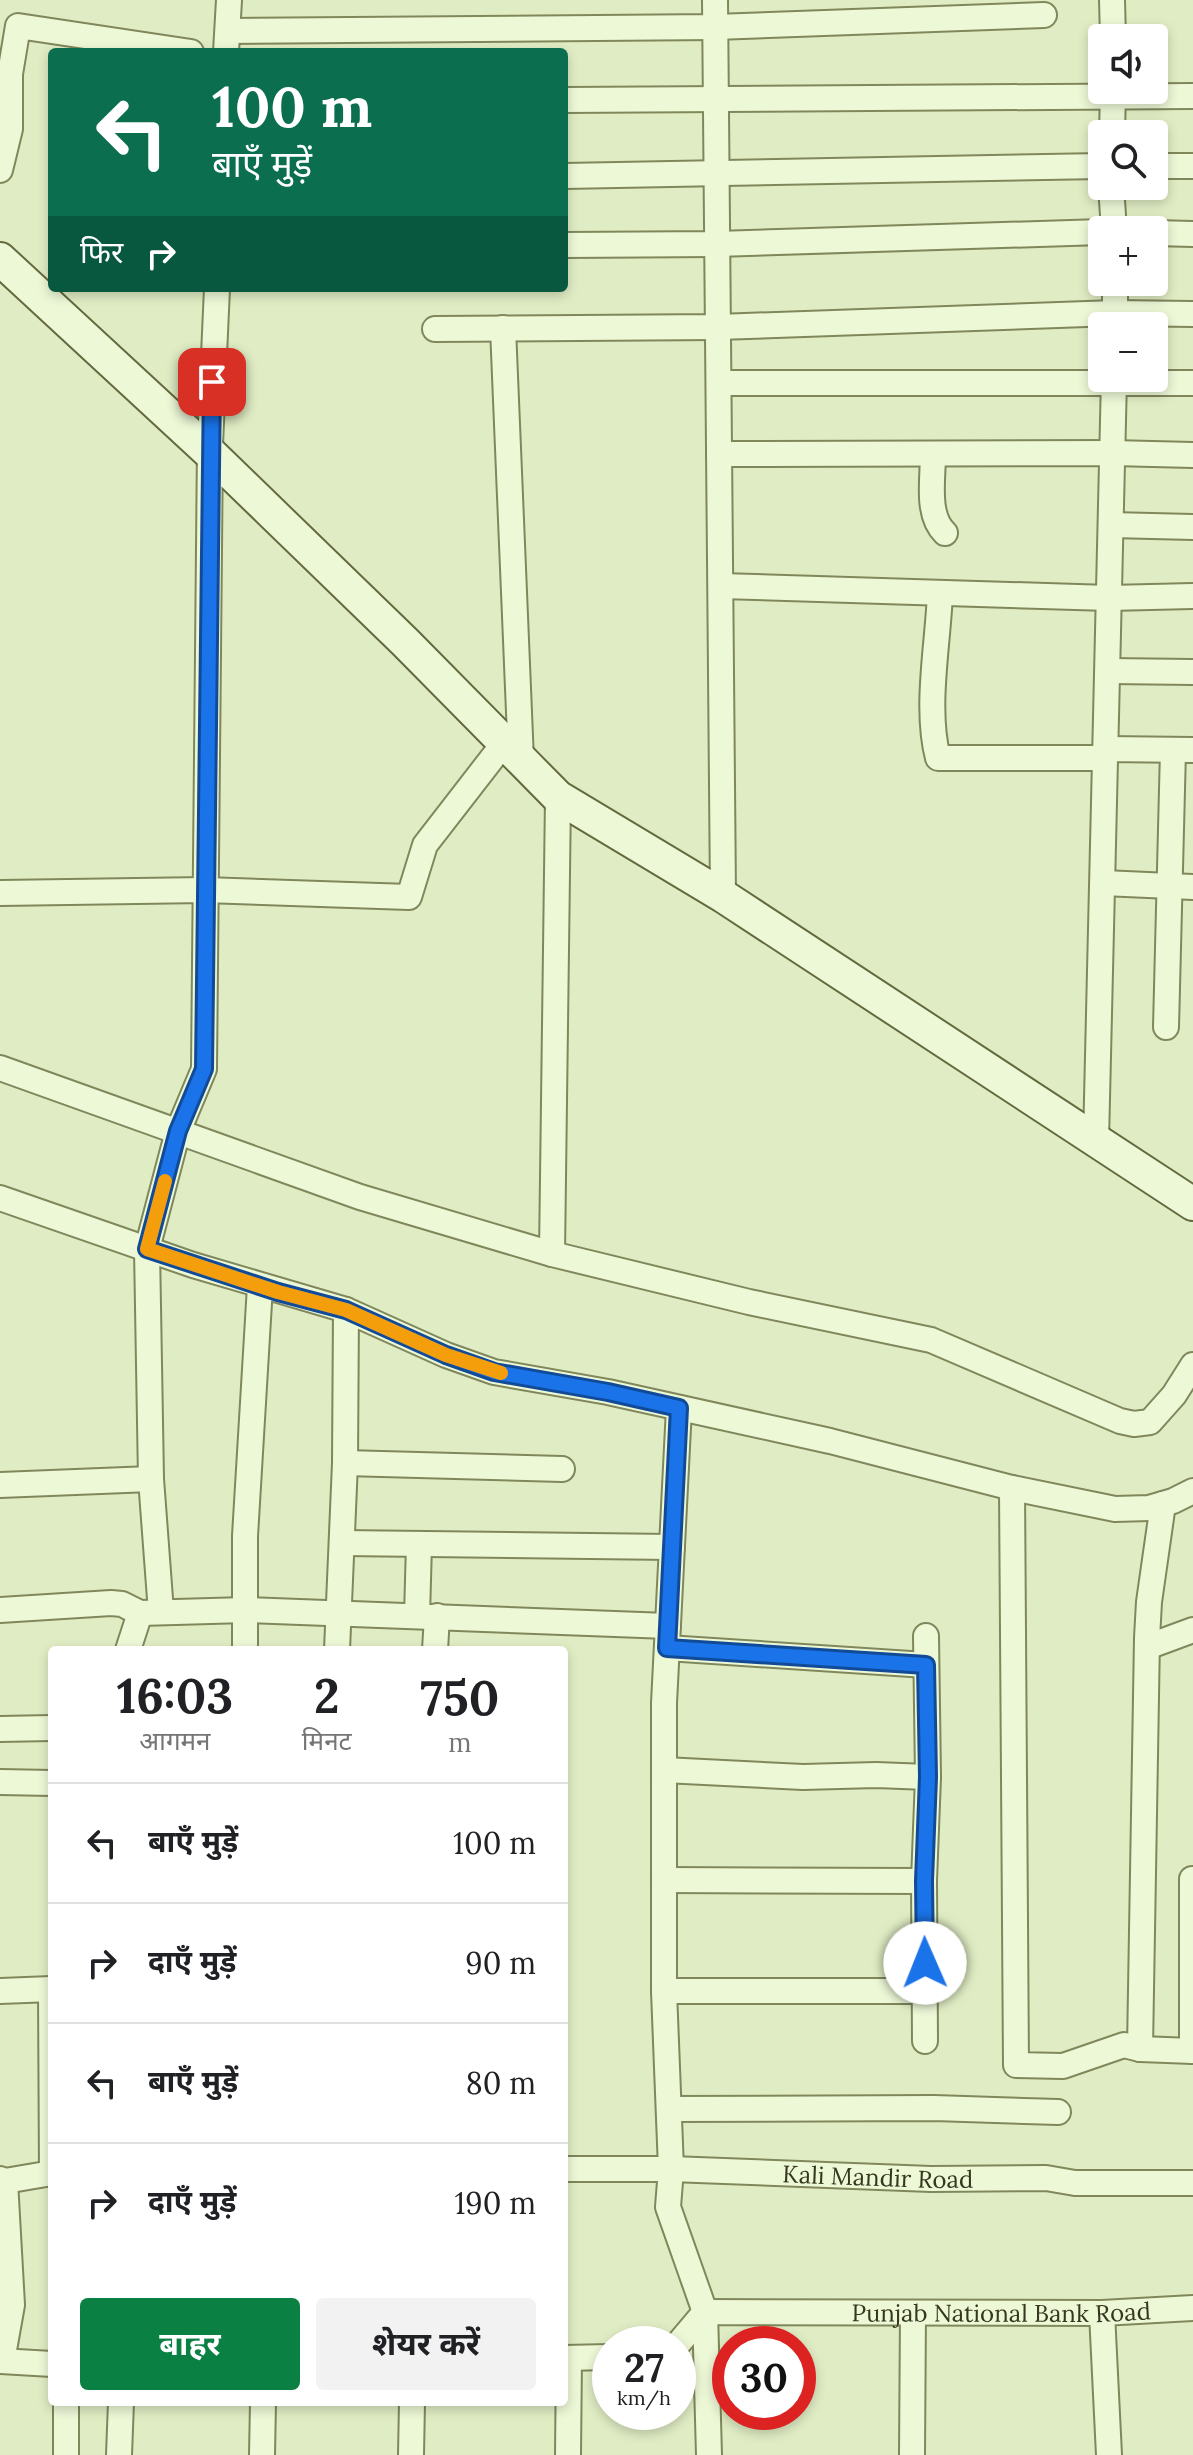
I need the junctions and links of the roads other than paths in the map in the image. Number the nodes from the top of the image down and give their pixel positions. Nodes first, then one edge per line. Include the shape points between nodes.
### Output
1 (229, 0) edge
2 (715, 0) edge
3 (1112, 0) edge
4 (1044, 15) dead end
5 (1113, 24) edge
6 (715, 27) junction
7 (227, 42) edge
8 (164, 48) edge
9 (1088, 93) edge
10 (1168, 95) edge
11 (1193, 96) edge
12 (716, 98) junction
13 (568, 100) edge
14 (1088, 166) edge
15 (1168, 166) edge
16 (1193, 166) edge
17 (0, 170) edge
18 (717, 171) junction
19 (568, 176) edge
20 (1088, 232) edge
21 (1168, 233) edge
22 (1193, 234) edge
23 (717, 244) junction
24 (568, 245) edge
25 (0, 259) edge
26 (217, 292) edge
27 (1193, 314) edge
28 (1168, 316) edge
29 (1088, 320) edge
30 (718, 327) junction
31 (503, 328) junction
32 (435, 329) dead end
33 (1088, 381) edge
34 (1168, 382) edge
35 (719, 383) junction
36 (1193, 383) edge
37 (1114, 392) edge
38 (210, 453) junction
39 (1112, 453) junction
40 (719, 454) junction
41 (933, 454) junction
42 (1193, 455) edge
43 (1111, 525) junction
44 (1193, 527) edge
45 (945, 533) dead end
46 (721, 586) junction
47 (940, 593) junction
48 (1193, 596) edge
49 (1109, 598) junction
50 (1108, 671) junction
51 (1193, 672) edge
52 (1106, 749) junction
53 (1183, 750) edge
54 (513, 751) junction
55 (558, 797) junction
56 (1103, 883) junction
57 (1182, 886) edge
58 (205, 890) junction
59 (0, 893) edge
60 (723, 896) junction
61 (1166, 1027) dead end
62 (0, 1068) edge
63 (178, 1131) junction
64 (1096, 1141) junction
65 (0, 1198) edge
66 (1193, 1204) edge
67 (147, 1249) junction
68 (552, 1254) junction
69 (260, 1286) junction
70 (346, 1310) junction
71 (1193, 1365) edge
72 (679, 1408) junction
73 (345, 1463) junction
74 (562, 1469) dead end
75 (151, 1479) junction
76 (0, 1485) edge
77 (1012, 1488) junction
78 (1193, 1491) edge
79 (1163, 1504) junction
80 (342, 1543) junction
81 (419, 1544) junction
82 (672, 1547) junction
83 (0, 1610) edge
84 (246, 1610) junction
85 (150, 1613) junction
86 (339, 1614) junction
87 (427, 1616) junction
88 (1193, 1630) edge
89 (926, 1636) dead end
90 (668, 1637) junction
91 (130, 1646) edge
92 (245, 1646) edge
93 (337, 1646) edge
94 (434, 1646) edge
95 (1147, 1647) junction
96 (926, 1665) junction
97 (48, 1728) edge
98 (0, 1729) edge
99 (664, 1770) junction
100 (928, 1777) junction
101 (0, 1782) edge
102 (48, 1783) edge
103 (1192, 1879) edge
104 (664, 1880) junction
105 (924, 1881) junction
106 (48, 1989) edge
107 (0, 1991) edge
108 (664, 1991) junction
109 (926, 1991) junction
110 (925, 2041) dead end
111 (1140, 2049) junction
112 (1192, 2051) edge
113 (669, 2109) junction
114 (1058, 2112) dead end
115 (568, 2169) edge
116 (671, 2169) junction
117 (48, 2174) edge
118 (2, 2180) edge
119 (1193, 2183) edge
120 (1193, 2308) edge
121 (705, 2312) junction
122 (913, 2313) junction
123 (1102, 2313) junction
124 (693, 2326) edge
125 (592, 2357) edge
126 (568, 2358) edge
127 (1, 2361) edge
128 (48, 2364) edge
129 (66, 2406) edge
130 (121, 2406) edge
131 (263, 2406) edge
132 (412, 2406) edge
133 (567, 2406) edge
134 (66, 2455) edge
135 (119, 2455) edge
136 (262, 2455) edge
137 (411, 2455) edge
138 (568, 2455) edge
139 (709, 2455) edge
140 (912, 2455) edge
141 (1109, 2455) edge

1 - 7 street
2 - 6 street
3 - 5 street
4 - 6 street
6 - 7 street
6 - 12 street
8 - 17 street via 18,26 10,74 10,129
9 - 12 street
10 - 11 street
12 - 13 street
12 - 18 street
14 - 18 street
15 - 16 street
18 - 19 street
18 - 23 street
20 - 23 street
21 - 22 street
23 - 24 street
23 - 30 street
25 - 38 street
26 - 38 street
27 - 28 street
29 - 30 street
30 - 31 street
30 - 35 street
31 - 32 street
31 - 54 street
33 - 35 street
34 - 36 street
35 - 40 street
37 - 39 street
38 - 54 street
38 - 58 street
39 - 41 street
39 - 42 street
39 - 43 street
40 - 41 street
40 - 46 street
41 - 45 street via 934,514
43 - 44 street
43 - 49 street
46 - 47 street
46 - 60 street
47 - 49 street
47 - 52 street via 934,680 938,758 1104,758
48 - 49 street
49 - 50 street
50 - 51 street
50 - 52 street
52 - 53 street
52 - 56 street
53 - 57 street
54 - 55 street
54 - 58 street via 425,845 409,897
55 - 60 street
55 - 68 street
56 - 57 street
56 - 64 street
57 - 61 street
58 - 59 street
58 - 63 street via 204,1069
60 - 64 street
62 - 63 street
63 - 67 street
63 - 68 street via 360,1197
64 - 66 street
65 - 67 street
67 - 69 street
67 - 75 street
68 - 71 street via 931,1340 1134,1424 1158,1415
69 - 70 street
69 - 84 street via 245,1536
70 - 72 street via 494,1372
70 - 73 street
72 - 77 street
72 - 82 street
73 - 74 street
73 - 80 street
75 - 76 street
75 - 85 street
77 - 79 street via 1115,1509
77 - 111 street via 1016,2065 1063,2066 1124,2045
78 - 79 street
79 - 95 street
80 - 81 street
80 - 86 street
81 - 82 street
81 - 87 street
82 - 90 street
83 - 85 street via 111,1603
84 - 85 street
84 - 86 street
84 - 92 street
85 - 91 street
86 - 87 street
86 - 93 street
87 - 90 street
87 - 94 street
88 - 95 street
89 - 96 street
90 - 96 street
90 - 99 street
95 - 111 street
96 - 100 street
97 - 98 street
99 - 100 street
99 - 104 street
100 - 105 street
101 - 102 street
103 - 112 street
104 - 105 street
104 - 108 street
105 - 109 street
106 - 107 street
108 - 109 street
108 - 113 street
109 - 110 street
111 - 112 street
113 - 114 street
113 - 116 street
115 - 116 street, Kali Mandir Road
116 - 119 street, Kali Mandir Road
116 - 121 street via 668,2207
117 - 118 street
118 - 127 street via 12,2305
120 - 123 street, Punjab National Bank Road
121 - 122 street, Punjab National Bank Road
121 - 124 street
121 - 139 street
122 - 123 street, Punjab National Bank Road
122 - 140 street
123 - 141 street
125 - 126 street
127 - 128 street
129 - 134 street
130 - 135 street
131 - 136 street
132 - 137 street
133 - 138 street

